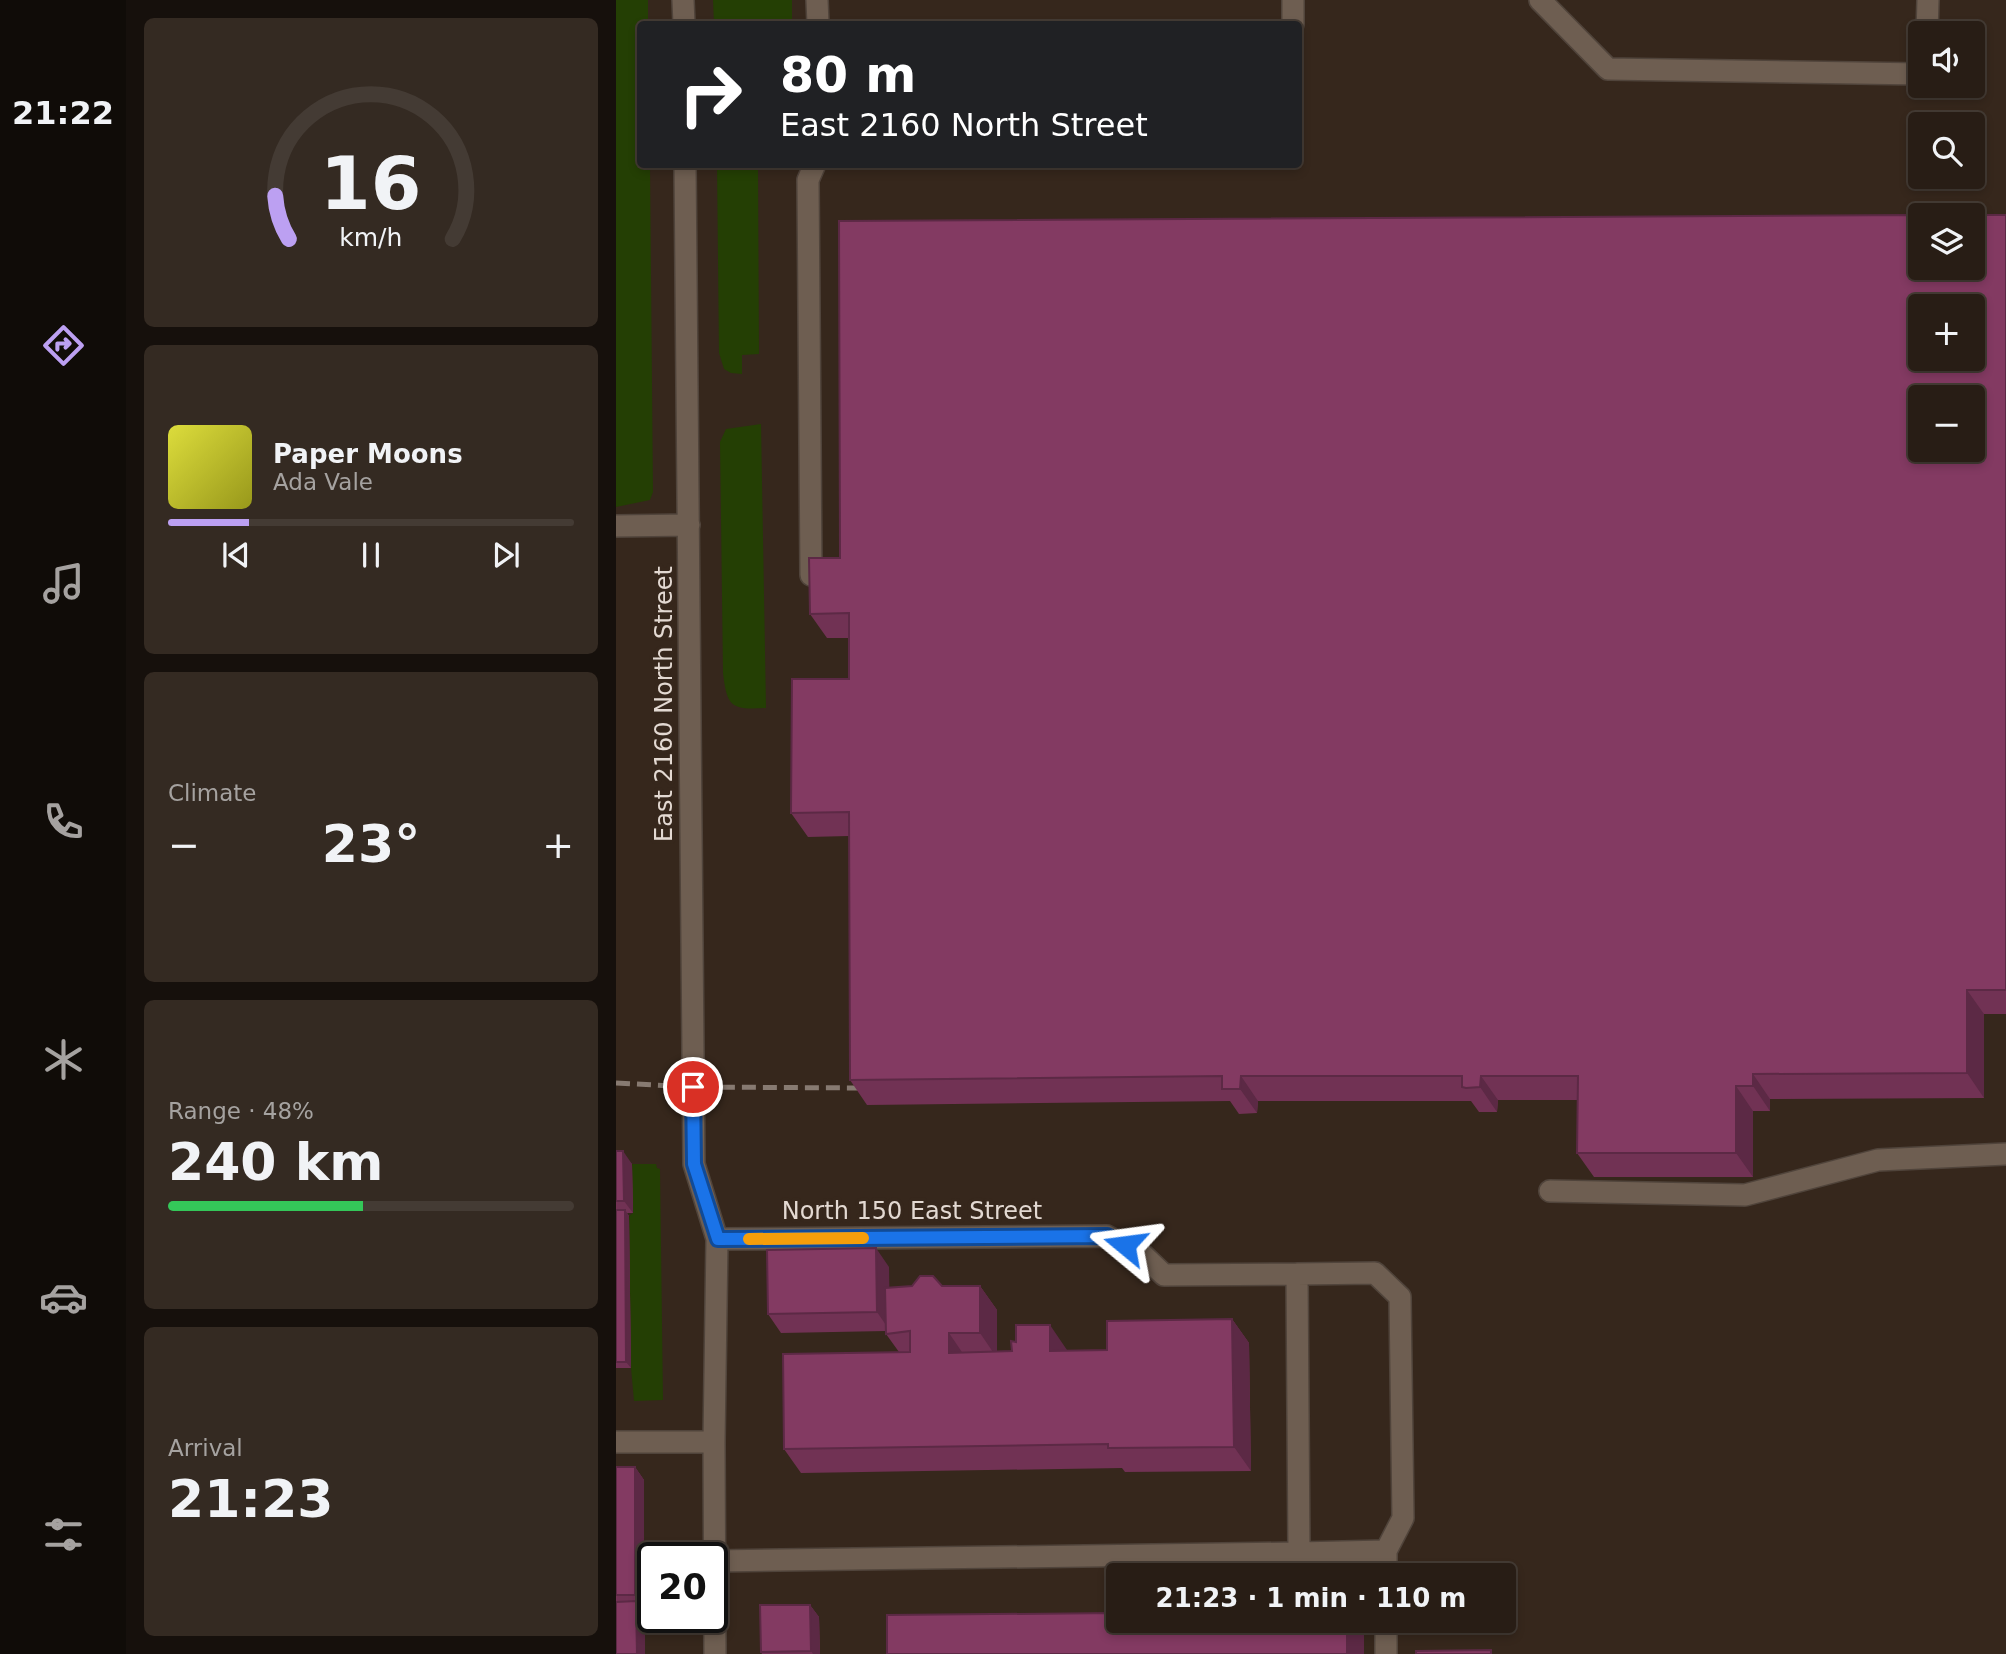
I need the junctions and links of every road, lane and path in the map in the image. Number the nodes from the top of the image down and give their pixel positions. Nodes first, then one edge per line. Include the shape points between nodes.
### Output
1 (683, 0) edge
2 (817, 0) edge
3 (1293, 0) edge
4 (1540, 0) edge
5 (1928, 0) edge
6 (684, 21) edge
7 (818, 21) edge
8 (1293, 21) edge
9 (1927, 21) edge
10 (1908, 74) edge
11 (685, 168) edge
12 (813, 168) edge
13 (689, 525) junction
14 (616, 526) edge
15 (811, 575) edge
16 (2006, 1154) edge
17 (1550, 1191) dead end
18 (718, 1239) junction
19 (1297, 1274) junction
20 (616, 1442) edge
21 (714, 1442) junction
22 (716, 1542) edge
23 (1386, 1551) junction
24 (1299, 1553) junction
25 (728, 1561) edge
26 (1386, 1563) edge
27 (715, 1633) edge
28 (1386, 1633) edge
29 (715, 1654) edge
30 (1386, 1654) edge

1 - 6 street
2 - 7 street
3 - 8 street
4 - 10 street via 1608,69
5 - 9 street
11 - 13 street, East 2160 North Street
12 - 15 street via 808,180
13 - 14 street
13 - 18 street, East 2160 North Street via 694,1164
16 - 17 street via 1878,1160 1745,1195
18 - 19 street, North 150 East Street via 1107,1236 1143,1255 1164,1275
18 - 21 street, East 2160 North Street
19 - 23 street via 1375,1273 1400,1297 1403,1518
19 - 24 street
20 - 21 street
21 - 22 street, East 2160 North Street
23 - 24 street
23 - 26 street
24 - 25 street
27 - 29 street, East 2160 North Street
28 - 30 street

